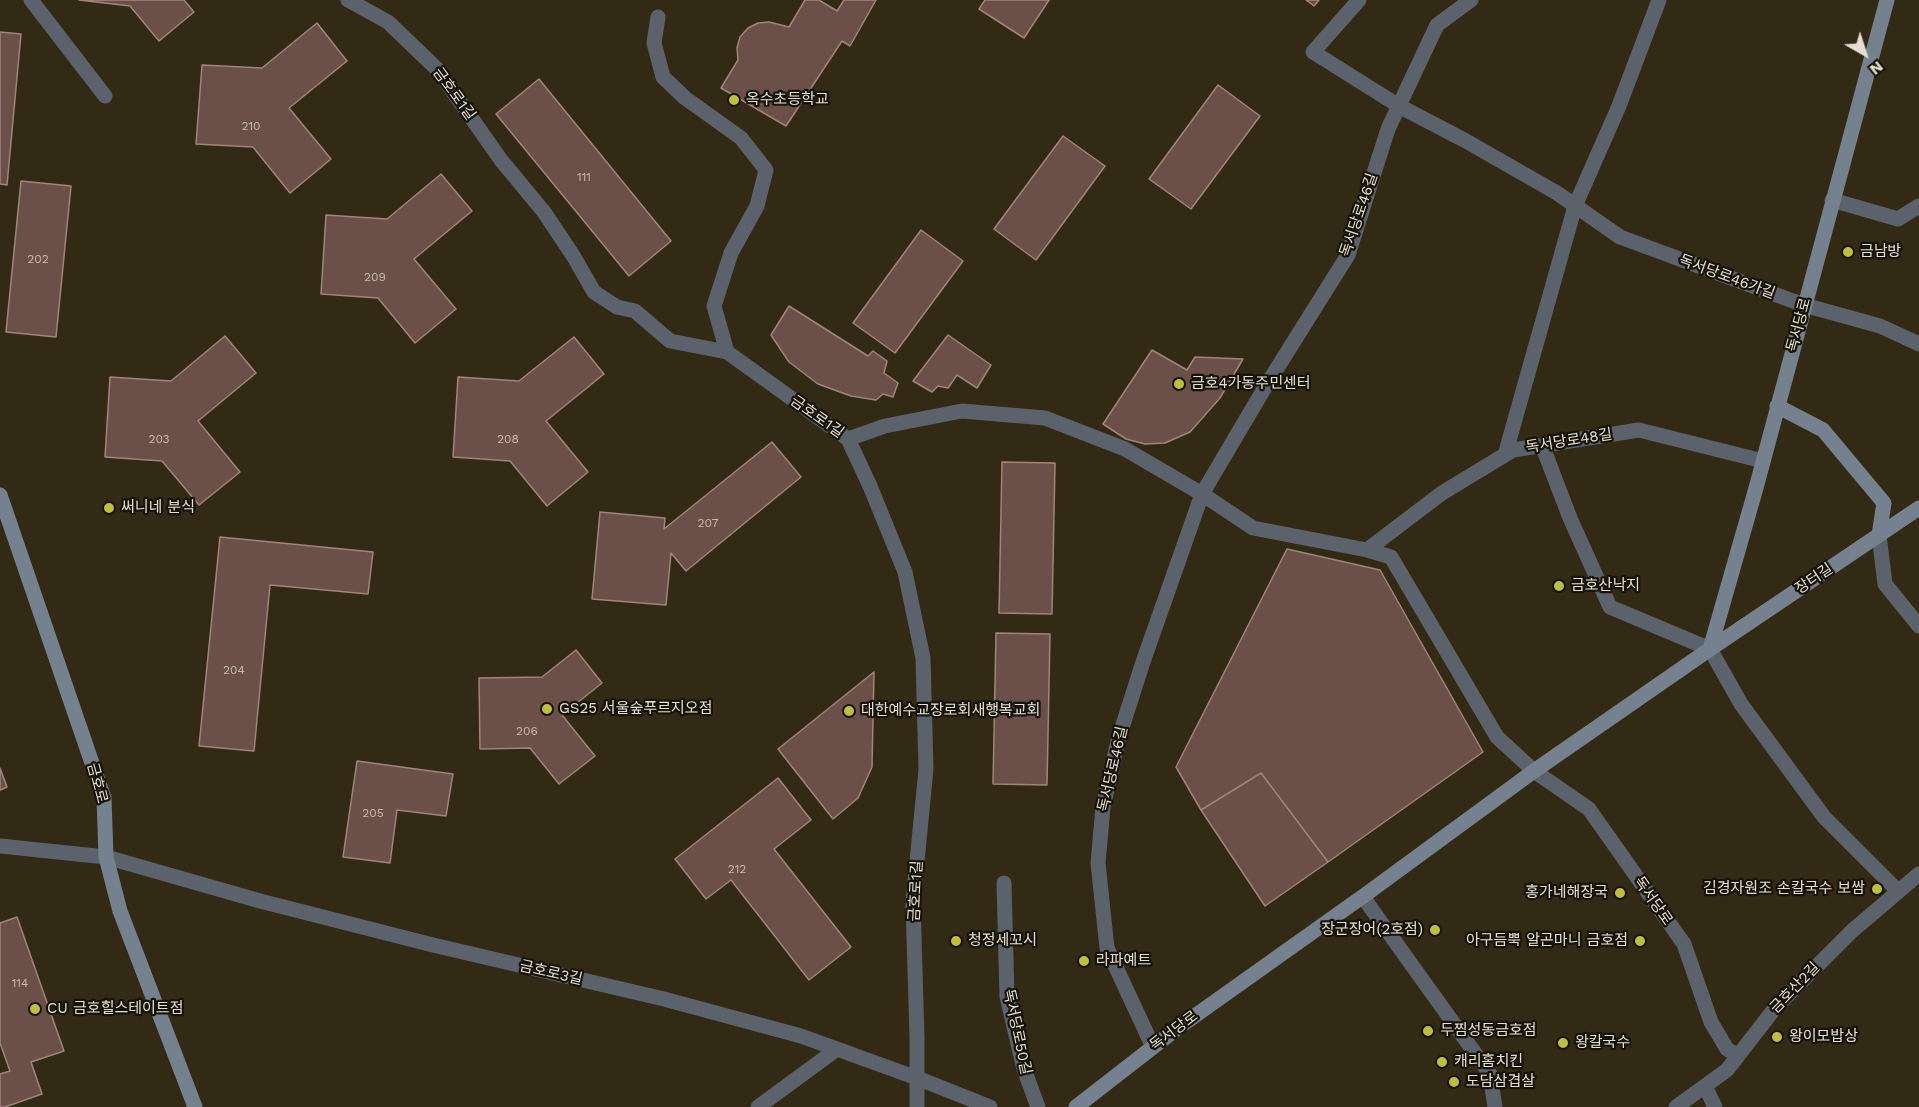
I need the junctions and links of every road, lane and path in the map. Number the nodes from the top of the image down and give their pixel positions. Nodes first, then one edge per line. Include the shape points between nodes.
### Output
1 (31, 0) edge
2 (348, 0) edge
3 (1359, 0) edge
4 (1471, 0) edge
5 (1659, 0) edge
6 (1887, 0) edge
7 (658, 17) dead end
8 (105, 96) dead end
9 (1399, 106) junction
10 (1832, 200) junction
11 (1575, 206) junction
12 (1919, 206) edge
13 (1804, 305) junction
14 (1919, 344) edge
15 (727, 352) junction
16 (1778, 406) junction
17 (848, 439) junction
18 (1542, 445) junction
19 (1505, 454) junction
20 (1763, 461) junction
21 (1202, 494) junction
22 (0, 495) edge
23 (1919, 508) edge
24 (1879, 535) junction
25 (1367, 550) junction
26 (1919, 626) edge
27 (1710, 649) junction
28 (1534, 771) junction
29 (0, 846) edge
30 (106, 857) junction
31 (1919, 873) edge
32 (1004, 883) dead end
33 (1898, 891) junction
34 (1363, 897) junction
35 (1153, 1047) junction
36 (837, 1049) junction
37 (1738, 1056) junction
38 (917, 1078) junction
39 (1705, 1086) junction
40 (195, 1107) edge
41 (758, 1107) edge
42 (916, 1107) edge
43 (990, 1107) edge
44 (1038, 1107) edge
45 (1076, 1107) edge
46 (1495, 1107) edge
47 (1676, 1107) edge
48 (1715, 1107) edge

1 - 8 street
2 - 15 street, 금호로1길 via 388,22 437,69 501,160 544,212 594,292 617,307 635,311 670,341
3 - 9 street, 독서당로46가길 via 1313,52
4 - 9 street, 독서당로46길 via 1437,26
5 - 11 street
6 - 10 main road, 독서당로
7 - 15 street via 654,43 663,77 741,138 766,170 757,206 731,253 714,306
9 - 11 street, 독서당로46가길
9 - 21 street, 독서당로46길 via 1348,255
10 - 12 street via 1898,219
10 - 13 main road, 독서당로
11 - 13 street, 독서당로46가길 via 1620,237
11 - 19 street
13 - 14 street, 독서당로46가길 via 1880,326
13 - 16 main road, 독서당로
15 - 17 street, 금호로1길
16 - 20 main road, 독서당로
16 - 24 main road via 1823,430 1884,503
17 - 21 street via 885,426 963,411 1045,418 1125,449
17 - 38 street, 금호로1길 via 905,572 923,658 926,769 913,902
18 - 19 street, 독서당로48길
18 - 20 street, 독서당로48길 via 1639,430
18 - 27 street via 1610,607
19 - 25 street, 독서당로48길 via 1442,493
20 - 27 main road, 독서당로
21 - 25 street via 1253,528
21 - 35 street, 독서당로46길 via 1123,726 1103,807 1098,863 1107,948
22 - 30 main road, 금호로 via 104,798
23 - 24 main road, 장터길
24 - 26 street via 1885,584
24 - 27 main road, 장터길
25 - 28 street via 1391,557 1497,737
27 - 28 main road, 독서당로
27 - 33 street via 1741,704 1824,817
28 - 34 main road, 독서당로
28 - 37 street, 독서당로 via 1589,809 1683,944 1711,1022 1726,1049
29 - 30 street, 금호로3길
30 - 36 street, 금호로3길 via 260,901 664,999
30 - 40 main road, 금호로 via 120,911
31 - 33 street, 금호산2길
32 - 44 street, 독서당로50길 via 1007,997 1024,1070
33 - 37 street, 금호산2길 via 1775,1008
34 - 35 main road, 독서당로
34 - 46 street via 1490,1074
35 - 45 main road, 독서당로
36 - 38 street, 금호로3길
36 - 41 street
37 - 39 street, 금호산2길
38 - 42 street, 금호로1길
38 - 43 street, 금호로3길
39 - 47 street, 금호산2길
39 - 48 street

